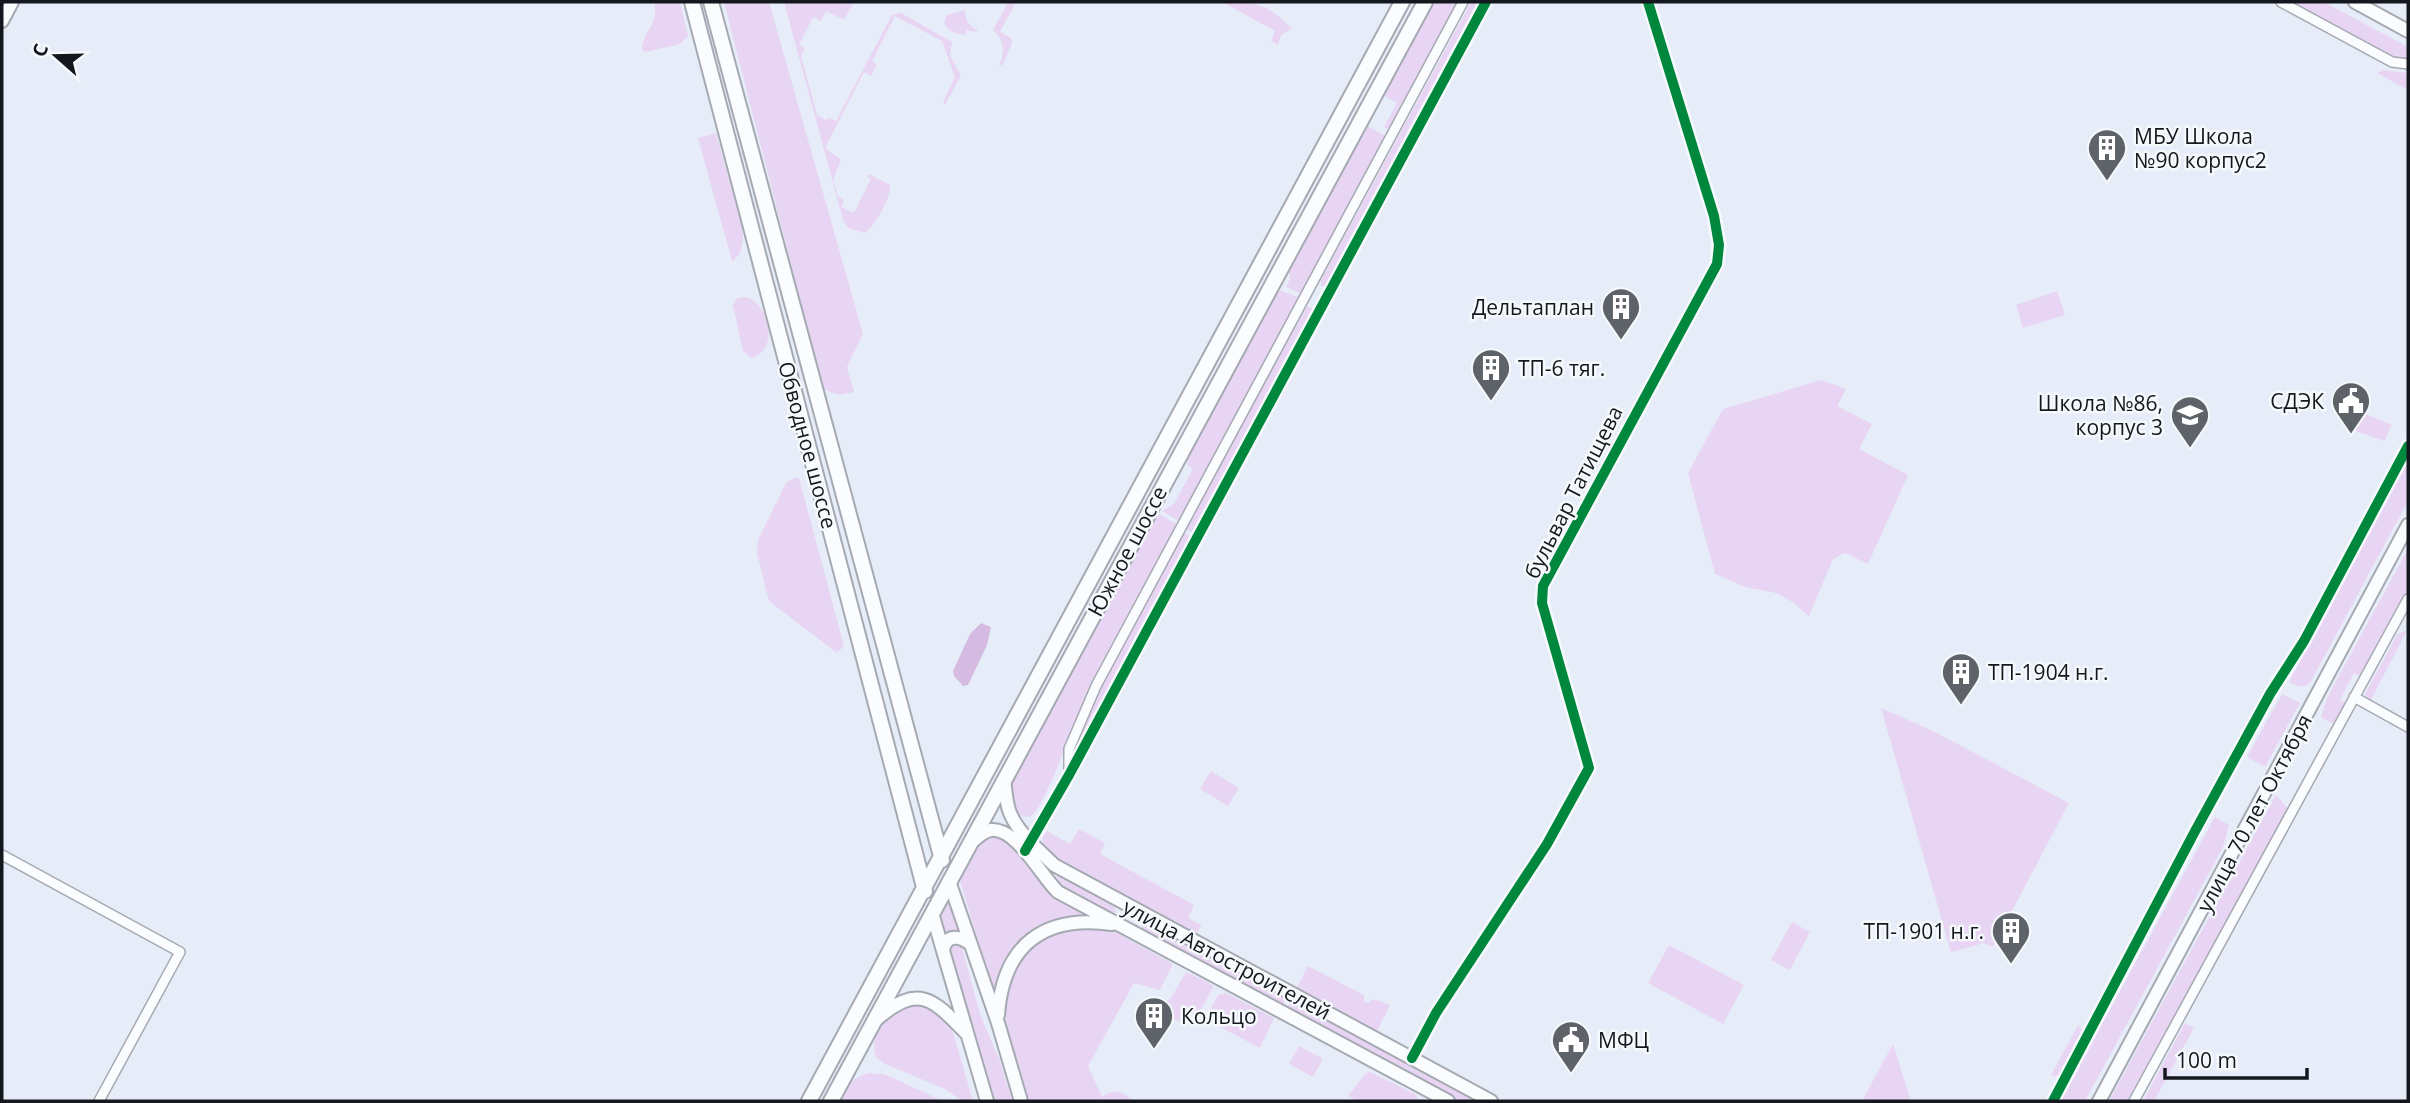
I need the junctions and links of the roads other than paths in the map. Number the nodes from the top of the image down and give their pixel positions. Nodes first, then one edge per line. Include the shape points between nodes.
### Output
1 (12, 2) edge
2 (692, 2) edge
3 (711, 2) edge
4 (1402, 2) edge
5 (1425, 2) edge
6 (1464, 2) edge
7 (1486, 2) edge
8 (1648, 2) edge
9 (2281, 2) edge
10 (2355, 2) edge
11 (2, 21) edge
12 (2408, 31) edge
13 (2408, 64) edge
14 (2408, 446) edge
15 (2408, 525) edge
16 (2408, 599) edge
17 (2354, 697) junction
18 (2408, 727) edge
19 (1069, 775) junction
20 (1004, 779) junction
21 (970, 844) junction
22 (1028, 847) junction
23 (2, 855) edge
24 (941, 858) junction
25 (949, 881) junction
26 (925, 889) junction
27 (1141, 912) junction
28 (932, 913) junction
29 (1127, 928) junction
30 (969, 943) junction
31 (943, 950) junction
32 (874, 1021) junction
33 (998, 1023) junction
34 (968, 1035) junction
35 (1412, 1058) junction
36 (1021, 1100) edge
37 (99, 1101) edge
38 (809, 1101) edge
39 (831, 1101) edge
40 (987, 1101) edge
41 (1448, 1101) edge
42 (1491, 1101) edge
43 (2053, 1101) edge
44 (2099, 1101) edge
45 (2134, 1101) edge

1 - 11 main road
2 - 26 main road, Обводное шоссе
3 - 24 main road, Обводное шоссе
4 - 24 main road, Южное шоссе
5 - 20 main road, Южное шоссе
6 - 19 street via 1096,686 1069,749
7 - 19 street
8 - 35 street, бульвар Татищева via 1714,216 1717,264 1543,586 1542,603 1589,768 1547,844 1436,1013
9 - 13 street via 2392,62
10 - 12 main road
14 - 43 street via 2194,833
15 - 44 main road, улица 70 лет Октября
16 - 17 street
17 - 18 street
17 - 45 street
19 - 22 street
20 - 21 main road, Южное шоссе
20 - 22 main road, улица Автостроителей via 1008,809
21 - 22 main road, улица Автостроителей via 989,830
21 - 25 main road, Южное шоссе
22 - 27 main road, улица Автостроителей
22 - 29 main road, улица Автостроителей via 1058,892
23 - 37 street via 180,952
24 - 25 main road, Обводное шоссе
24 - 26 main road, Южное шоссе
25 - 28 main road, Южное шоссе
25 - 30 main road
26 - 28 main road, Обводное шоссе
26 - 38 main road, Южное шоссе
27 - 29 main road
27 - 35 main road, улица Автостроителей
28 - 31 main road
28 - 32 main road, Южное шоссе
29 - 33 main road, улица Автостроителей via 1078,922 1035,936 1017,953 1004,978
29 - 41 main road, улица Автостроителей
30 - 31 main road via 952,937
30 - 33 main road
31 - 34 main road
32 - 34 main road via 897,1003 922,999 936,1004
32 - 39 main road, Южное шоссе
33 - 36 main road
34 - 40 main road
35 - 42 main road, улица Автостроителей

